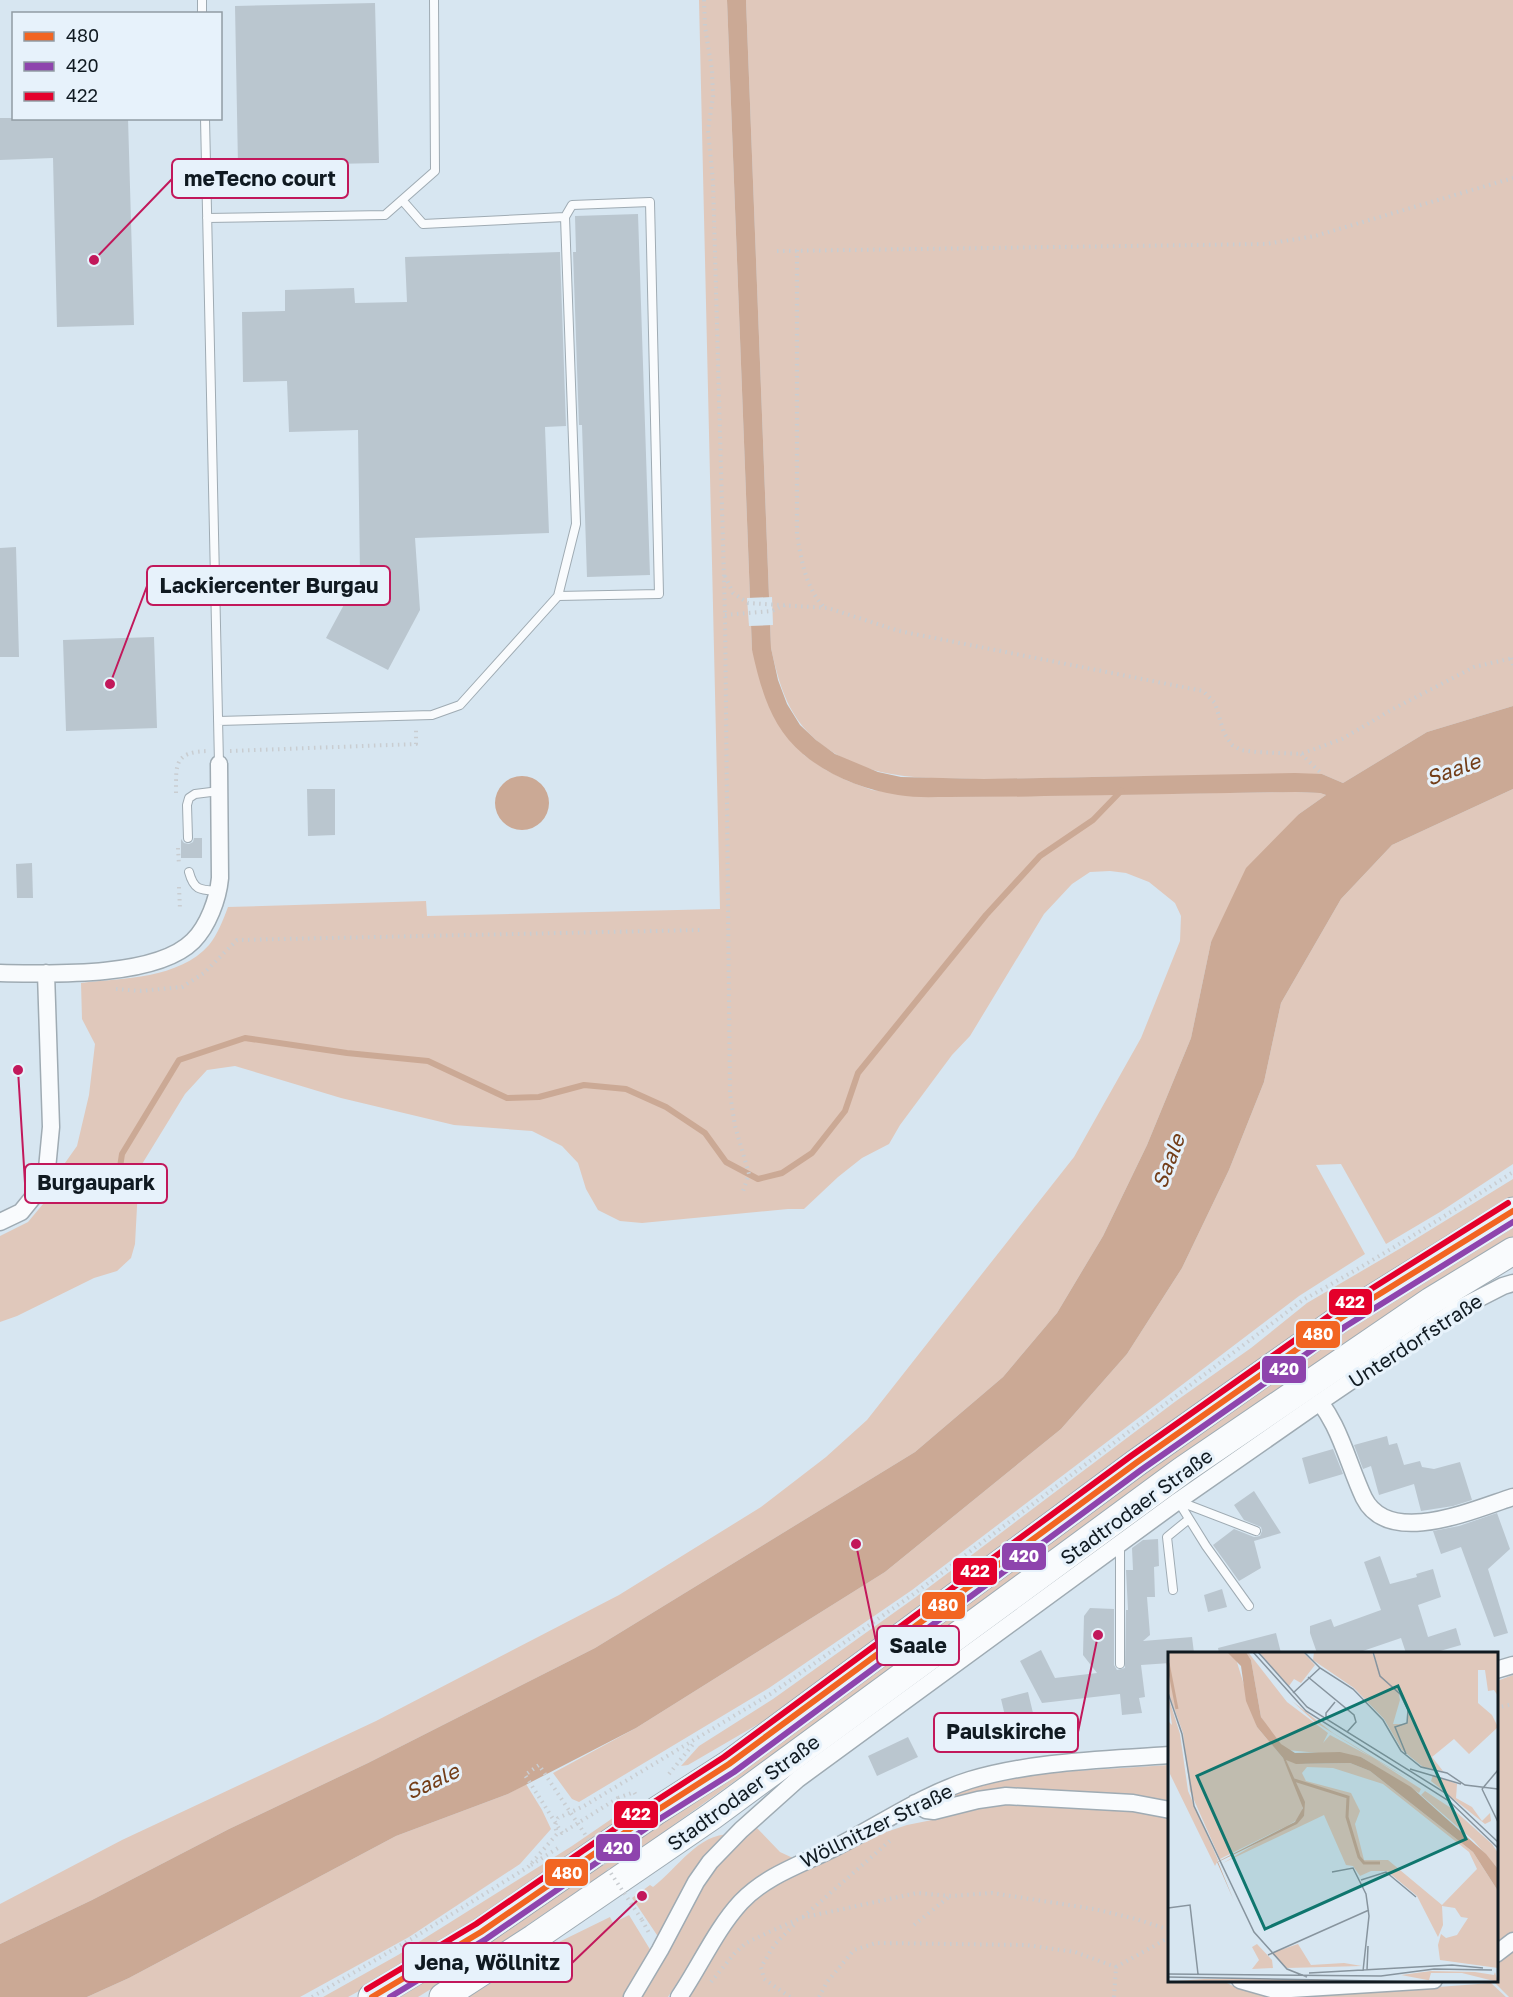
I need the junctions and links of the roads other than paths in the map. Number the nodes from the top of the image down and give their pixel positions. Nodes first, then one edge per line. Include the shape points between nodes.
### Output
1 (434, 0) edge
2 (204, 120) edge
3 (402, 200) junction
4 (564, 217) junction
5 (207, 218) junction
6 (558, 596) junction
7 (218, 721) junction
8 (219, 757) joint
9 (219, 791) junction
10 (188, 838) dead end
11 (189, 872) dead end
12 (218, 891) junction
13 (0, 973) edge
14 (46, 974) junction
15 (1513, 1211) edge
16 (0, 1222) edge
17 (1513, 1251) edge
18 (1513, 1283) edge
19 (1320, 1402) junction
20 (1513, 1497) edge
21 (1178, 1501) junction
22 (1189, 1519) junction
23 (1256, 1531) dead end
24 (1120, 1544) junction
25 (1173, 1590) dead end
26 (1249, 1606) dead end
27 (1120, 1664) dead end
28 (1513, 1665) edge
29 (1498, 1670) edge
30 (1168, 1755) edge
31 (915, 1803) junction
32 (1168, 1810) edge
33 (1513, 1941) edge
34 (1498, 1953) edge
35 (1247, 1982) edge
36 (1402, 1982) edge
37 (372, 1997) edge
38 (442, 1997) edge
39 (632, 1997) edge
40 (679, 1997) edge

1 - 3 lane via 435,171
2 - 5 lane
3 - 4 lane via 423,224
3 - 5 lane via 385,215
4 - 6 lane via 576,524
4 - 6 lane via 572,205 650,202 659,594
5 - 7 lane
6 - 7 lane via 460,705 432,715
7 - 8 lane
8 - 9 street
9 - 10 lane via 189,798
9 - 12 street
11 - 12 lane via 195,886
12 - 14 street via 201,930 180,951 147,963
13 - 14 street
14 - 16 street via 51,1128 47,1169 38,1191 21,1212
15 - 37 main road, Stadtrodaer Straße via 1341,1318 1146,1456 729,1764 481,1932
17 - 38 main road, Stadtrodaer Straße via 1431,1301 1232,1437 712,1815
18 - 19 street, Unterdorfstraße via 1455,1311
19 - 20 street via 1334,1425 1365,1500 1376,1513 1390,1520 1408,1524 1436,1521
19 - 21 street, Unterdorfstraße
21 - 22 lane
21 - 23 lane
21 - 24 street, Unterdorfstraße
22 - 25 lane via 1167,1537
22 - 26 lane
24 - 27 lane
24 - 39 street, Unterdorfstraße via 798,1779 741,1830 696,1882
28 - 29 street
30 - 31 street, Wöllnitzer Straße via 1010,1770 968,1781
31 - 32 street via 934,1811 1006,1796 1133,1803
31 - 40 street, Wöllnitzer Straße via 759,1885 729,1915
33 - 34 street
35 - 36 street via 1275,1990

